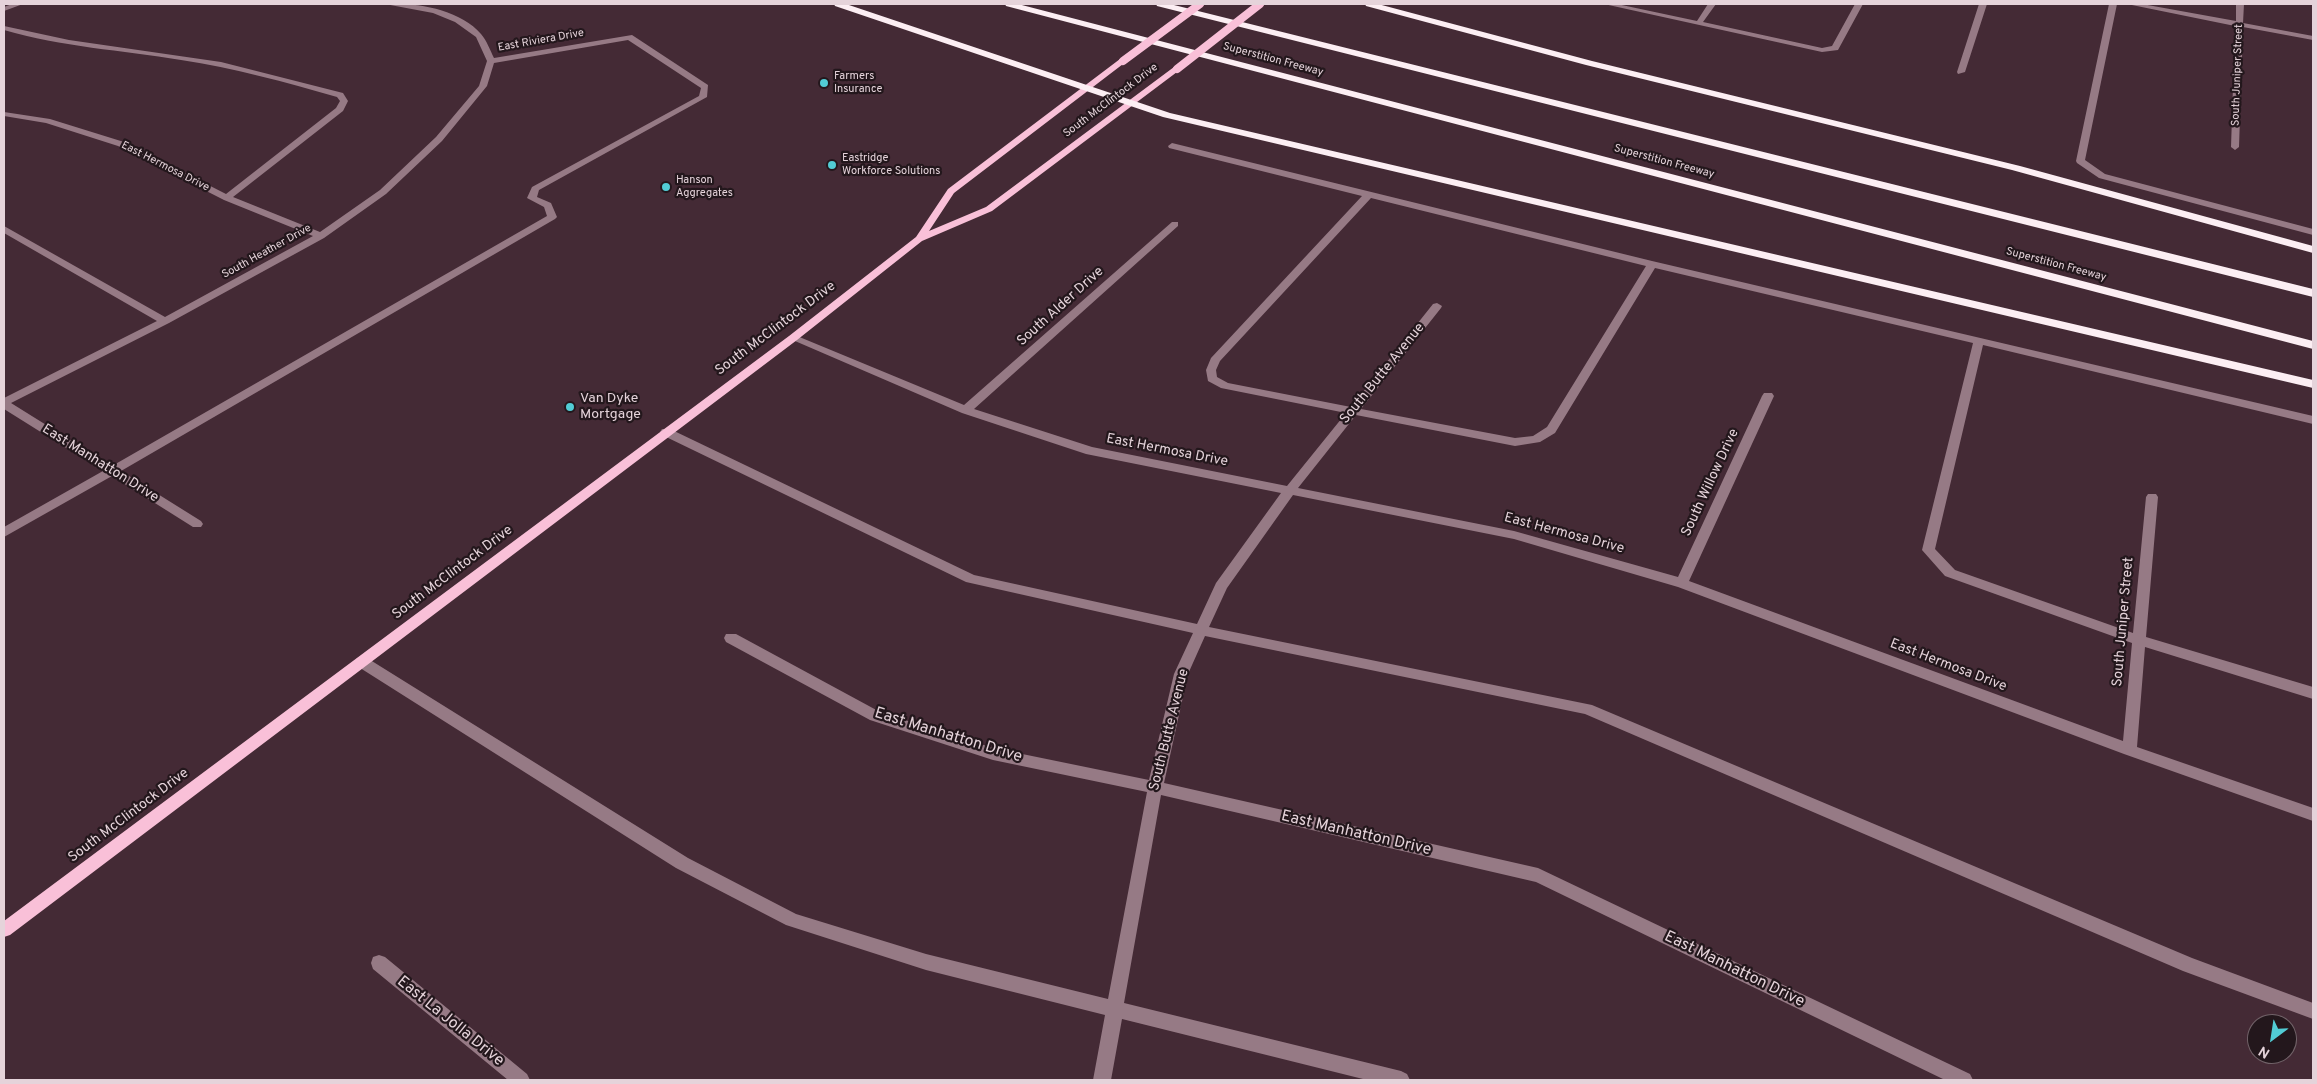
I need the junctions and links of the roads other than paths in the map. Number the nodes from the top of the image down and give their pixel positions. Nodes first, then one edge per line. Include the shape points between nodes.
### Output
1 (20, 4) edge
2 (389, 4) edge
3 (838, 4) edge
4 (1009, 4) edge
5 (1160, 4) edge
6 (1192, 4) edge
7 (1200, 4) edge
8 (1261, 4) edge
9 (1369, 4) edge
10 (1608, 4) edge
11 (1712, 4) edge
12 (1859, 4) edge
13 (1983, 4) edge
14 (2113, 4) edge
15 (2132, 4) edge
16 (2240, 4) edge
17 (4, 9) edge
18 (1698, 23) junction
19 (2239, 24) junction
20 (4, 28) edge
21 (2313, 38) edge
22 (491, 61) junction
23 (1961, 72) dead end
24 (1084, 88) junction
25 (1522, 96) junction
26 (1132, 103) junction
27 (4, 114) edge
28 (1172, 146) dead end
29 (2235, 147) dead end
30 (1369, 194) junction
31 (226, 198) junction
32 (1175, 224) dead end
33 (4, 229) edge
34 (2313, 232) edge
35 (322, 236) junction
36 (919, 239) junction
37 (2313, 250) edge
38 (1652, 264) junction
39 (2313, 294) edge
40 (1438, 306) dead end
41 (165, 321) junction
42 (793, 338) junction
43 (1979, 340) junction
44 (2313, 345) edge
45 (2313, 384) edge
46 (1768, 396) dead end
47 (4, 403) edge
48 (966, 410) junction
49 (1353, 412) junction
50 (2313, 420) edge
51 (666, 432) junction
52 (112, 471) junction
53 (1290, 490) junction
54 (2152, 497) dead end
55 (197, 524) dead end
56 (4, 533) edge
57 (1682, 583) junction
58 (1201, 630) junction
59 (731, 638) dead end
60 (2139, 640) junction
61 (362, 662) junction
62 (2313, 693) edge
63 (2129, 750) junction
64 (1155, 788) junction
65 (2313, 814) edge
66 (4, 930) edge
67 (378, 963) dead end
68 (1115, 1011) junction
69 (2313, 1011) edge
70 (521, 1080) edge
71 (1102, 1080) edge
72 (1400, 1080) edge
73 (1964, 1080) edge

1 - 17 street
2 - 22 street, East Riviera Drive via 411,6 451,17 477,34
3 - 24 highway
4 - 44 highway, Superstition Freeway
5 - 25 highway, Superstition Freeway
6 - 25 highway
7 - 24 main road, South McClintock Drive, bridge
8 - 26 main road, South McClintock Drive, bridge
9 - 37 highway via 1589,63 2016,168
10 - 18 street
11 - 18 street
12 - 18 street via 1835,48 1822,50
13 - 23 street
14 - 34 street via 2080,161 2102,176
15 - 19 street
16 - 19 street, South Juniper Street
19 - 21 street
19 - 29 street, South Juniper Street
20 - 31 street via 90,47 180,57 244,69 340,94 344,101 340,109
22 - 35 street, South Heather Drive via 483,86 439,139 383,192
22 - 52 street, East Riviera Drive via 629,37 705,87 703,97 535,190 532,198 548,205 552,217
24 - 26 highway
24 - 36 main road, South McClintock Drive via 951,191
25 - 39 highway, Superstition Freeway
26 - 36 main road, South McClintock Drive via 989,209
26 - 45 highway via 1167,115
27 - 31 street, East Hermosa Drive via 47,121 121,144
28 - 30 street
30 - 38 street
30 - 49 street via 1215,360 1211,370 1212,379 1225,386
31 - 35 street, East Hermosa Drive
32 - 48 street, South Alder Drive
33 - 41 street
35 - 41 street, South Heather Drive
36 - 42 main road, South McClintock Drive
38 - 43 street
38 - 49 street via 1551,430 1536,439 1515,442
40 - 49 street, South Butte Avenue
41 - 47 street, South Heather Drive
42 - 48 street, East Hermosa Drive
42 - 51 main road, South McClintock Drive
43 - 50 street
43 - 60 street via 1928,550 1950,573
46 - 57 street, South Willow Drive
47 - 52 street, East Manhatton Drive
48 - 53 street, East Hermosa Drive via 1090,451
49 - 53 street, South Butte Avenue
51 - 58 street via 971,579
51 - 61 main road, South McClintock Drive
52 - 55 street, East Manhatton Drive
52 - 56 street
53 - 57 street, East Hermosa Drive via 1514,535
53 - 58 street, South Butte Avenue via 1221,586
54 - 60 street, South Juniper Street
57 - 63 street, East Hermosa Drive
58 - 64 street, South Butte Avenue via 1181,674
58 - 69 street via 1587,709 2170,958
59 - 64 street, East Manhatton Drive via 875,716 993,754
60 - 62 street
60 - 63 street, South Juniper Street
61 - 66 main road, South McClintock Drive
61 - 68 street via 682,863 792,920 926,962
63 - 65 street, East Hermosa Drive
64 - 68 street, South Butte Avenue
64 - 73 street, East Manhatton Drive via 1538,875
67 - 70 street, East La Jolla Drive
68 - 71 street, South Butte Avenue
68 - 72 street

